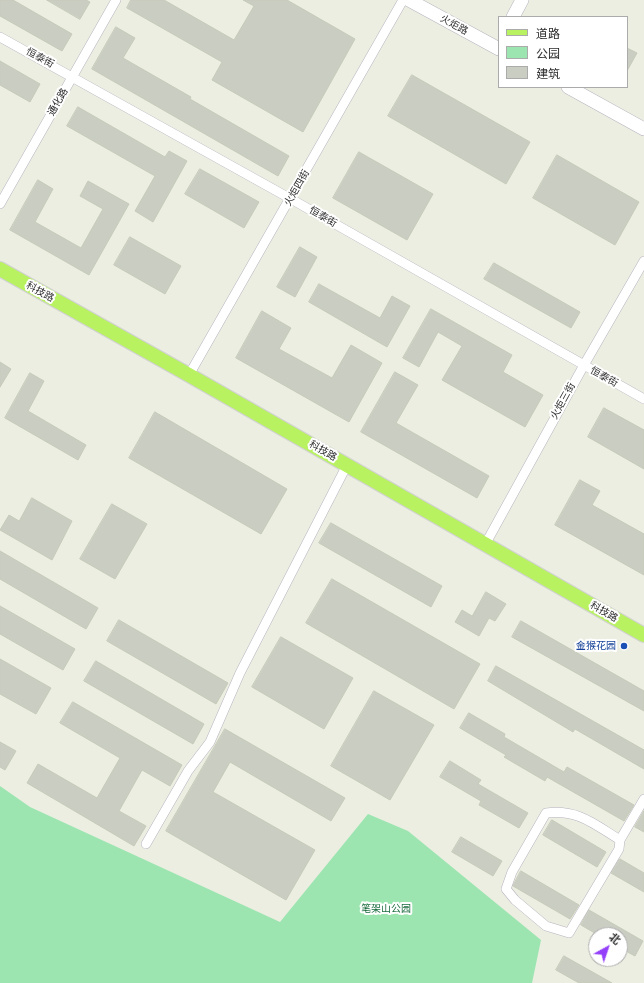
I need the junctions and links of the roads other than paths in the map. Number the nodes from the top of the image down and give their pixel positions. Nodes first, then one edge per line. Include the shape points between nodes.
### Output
1 (116, 0) edge
2 (403, 0) edge
3 (409, 0) edge
4 (522, 0) edge
5 (514, 16) edge
6 (0, 37) edge
7 (498, 46) edge
8 (73, 76) junction
9 (570, 88) edge
10 (644, 129) edge
11 (291, 198) junction
12 (0, 204) edge
13 (644, 261) edge
14 (0, 269) edge
15 (584, 365) junction
16 (189, 375) junction
17 (644, 399) edge
18 (347, 465) junction
19 (486, 543) junction
20 (644, 635) edge
21 (644, 799) edge
22 (620, 840) junction
23 (146, 844) dead end

1 - 8 street, 通化路
2 - 11 street, 火炬四街
3 - 7 main road, 火炬路
4 - 5 main road
6 - 8 street, 恒泰街
8 - 11 street, 恒泰街
8 - 12 street, 通化路
9 - 10 main road
11 - 15 street, 恒泰街
11 - 16 street, 火炬四街
13 - 15 street, 火炬三街
14 - 16 main road, 科技路
15 - 17 street, 恒泰街
15 - 19 street, 火炬三街
16 - 18 main road, 科技路
18 - 19 main road, 科技路
18 - 23 street via 240,673 210,742 188,772
19 - 20 main road, 科技路
21 - 22 street
22 - 22 street via 619,849 569,933 546,926 506,889 512,872 546,813 561,811 579,816

